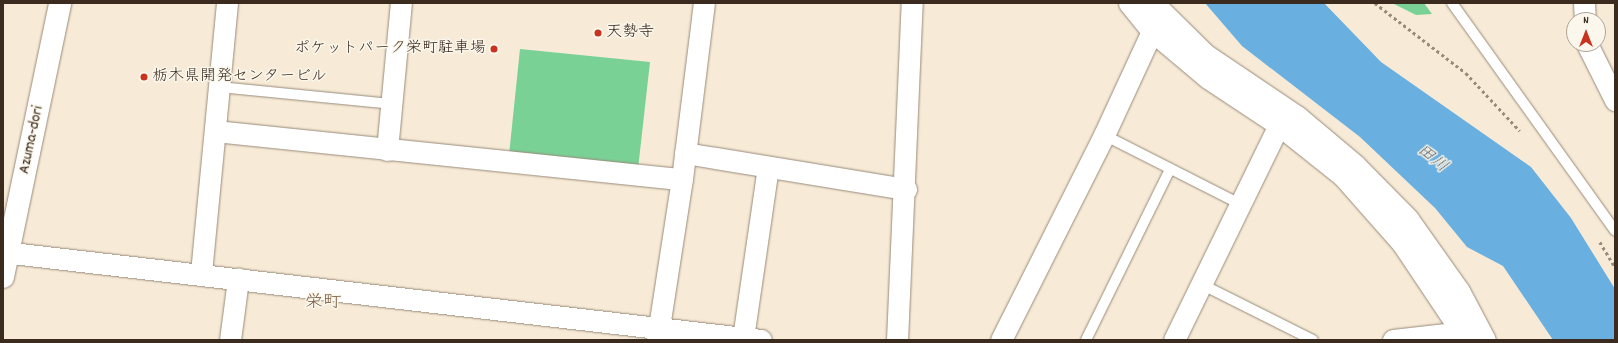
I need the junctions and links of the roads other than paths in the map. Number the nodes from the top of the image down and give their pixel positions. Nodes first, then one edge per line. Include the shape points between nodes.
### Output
1 (60, 3) edge
2 (227, 3) edge
3 (401, 3) edge
4 (704, 3) edge
5 (912, 3) edge
6 (1129, 3) edge
7 (1153, 3) edge
8 (1452, 3) edge
9 (1152, 31) junction
10 (1591, 52) edge
11 (219, 87) junction
12 (1615, 100) edge
13 (391, 104) junction
14 (1279, 125) junction
15 (215, 131) junction
16 (1104, 136) junction
17 (387, 150) junction
18 (685, 153) junction
19 (768, 167) junction
20 (1170, 169) junction
21 (682, 180) junction
22 (906, 189) junction
23 (1242, 205) junction
24 (1615, 230) edge
25 (5, 252) edge
26 (201, 273) junction
27 (3, 277) edge
28 (238, 279) junction
29 (1202, 284) junction
30 (657, 335) edge
31 (1464, 336) edge
32 (752, 339) edge
33 (230, 340) edge
34 (897, 340) edge
35 (1001, 340) edge
36 (1086, 340) edge
37 (1174, 340) edge
38 (1313, 340) edge
39 (1393, 340) edge
40 (1485, 340) edge

1 - 25 main road, Azuma-dori
2 - 11 street
3 - 13 street
4 - 18 street
5 - 22 street
6 - 9 street
7 - 40 street via 1206,55 1298,117 1356,164 1408,219 1459,291
8 - 24 lane
9 - 14 street via 1208,78
9 - 16 street
10 - 12 street
11 - 13 lane
11 - 15 street
13 - 17 street
14 - 23 street
14 - 31 street via 1343,176 1402,243
15 - 17 street
15 - 26 street
16 - 20 lane
16 - 35 street
17 - 21 street
18 - 19 street
18 - 21 street
19 - 22 street
19 - 32 street
20 - 23 lane
20 - 36 lane
21 - 30 street
22 - 34 street
23 - 29 street
25 - 26 street
25 - 27 main road, Azuma-dori
26 - 28 street
28 - 30 street
28 - 33 street
29 - 37 street
29 - 38 lane
30 - 32 street
31 - 39 street

